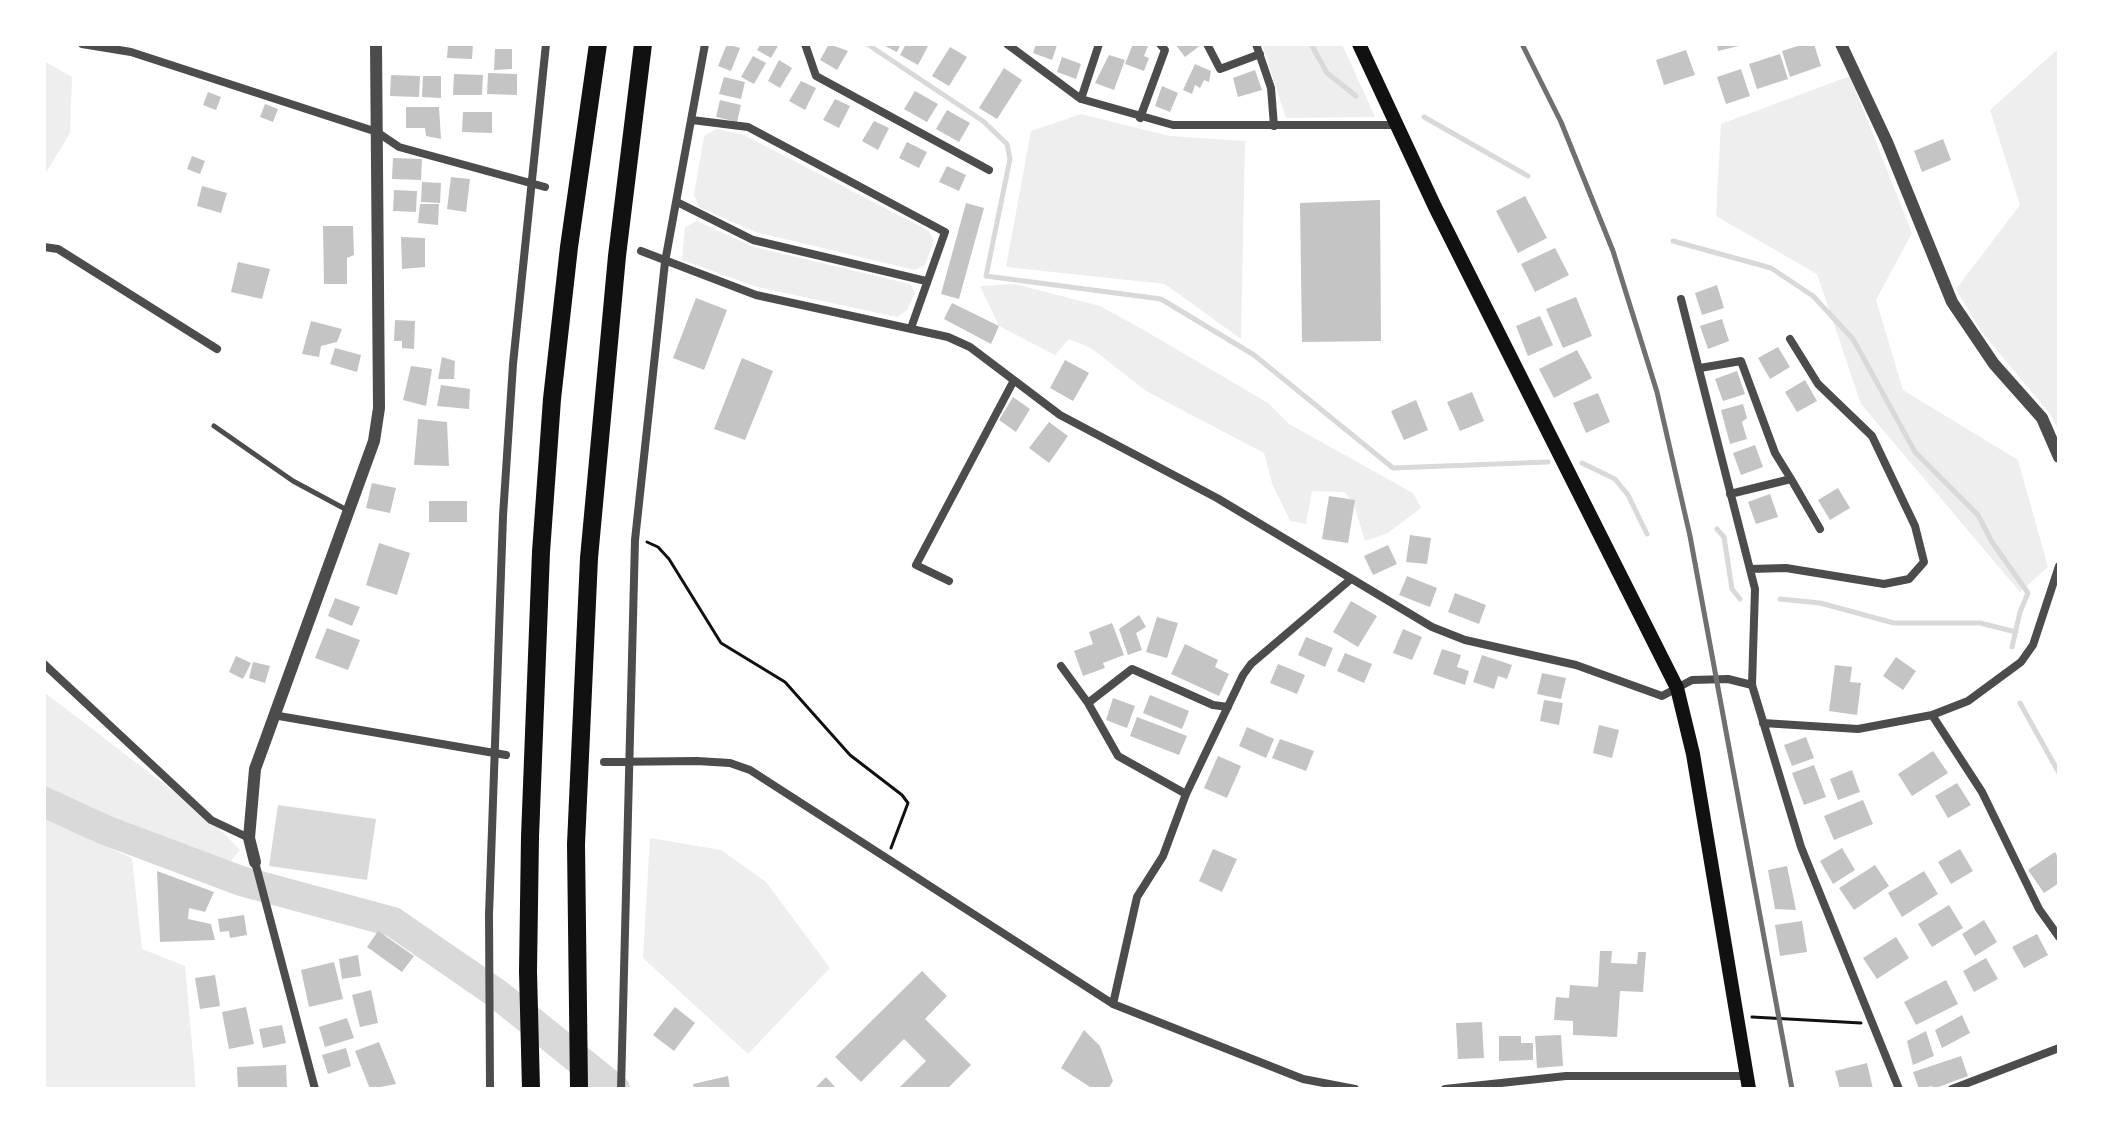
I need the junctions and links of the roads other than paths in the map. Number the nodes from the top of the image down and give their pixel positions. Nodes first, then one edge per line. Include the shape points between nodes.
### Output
1 (82, 44) edge
2 (376, 44) edge
3 (546, 44) edge
4 (598, 44) edge
5 (643, 44) edge
6 (705, 44) edge
7 (805, 44) edge
8 (1007, 44) edge
9 (1099, 44) edge
10 (1160, 44) edge
11 (1207, 44) edge
12 (1256, 44) edge
13 (1359, 44) edge
14 (1841, 44) edge
15 (132, 48) edge
16 (1020, 48) edge
17 (1260, 54) junction
18 (1081, 99) junction
19 (1140, 118) junction
20 (692, 120) junction
21 (1397, 124) junction
22 (1274, 126) junction
23 (377, 132) junction
24 (989, 170) dead end
25 (532, 182) junction
26 (545, 187) dead end
27 (677, 202) junction
28 (44, 247) edge
29 (641, 251) dead end
30 (665, 262) junction
31 (926, 281) junction
32 (1681, 299) dead end
33 (911, 328) junction
34 (1790, 339) dead end
35 (217, 349) dead end
36 (1700, 368) junction
37 (1013, 382) junction
38 (214, 426) dead end
39 (2059, 457) edge
40 (1791, 479) junction
41 (1730, 494) junction
42 (348, 510) junction
43 (1820, 529) dead end
44 (2059, 566) edge
45 (1750, 569) junction
46 (1351, 579) junction
47 (949, 581) dead end
48 (44, 664) edge
49 (1061, 666) dead end
50 (1752, 685) junction
51 (1677, 688) junction
52 (1088, 703) junction
53 (1228, 707) junction
54 (273, 715) junction
55 (1932, 715) junction
56 (1763, 723) junction
57 (494, 753) junction
58 (506, 755) dead end
59 (604, 762) dead end
60 (630, 762) junction
61 (1186, 794) junction
62 (249, 838) junction
63 (255, 862) joint
64 (2059, 937) edge
65 (1113, 1004) junction
66 (2059, 1048) edge
67 (531, 1081) edge
68 (1748, 1083) edge
69 (579, 1088) edge
70 (315, 1089) edge
71 (490, 1089) edge
72 (621, 1089) edge
73 (1355, 1089) edge
74 (1445, 1089) edge
75 (1899, 1089) edge
76 (1952, 1089) edge

1 - 15 street
2 - 23 street
3 - 25 street
4 - 67 highway via 550,430 533,703
5 - 69 highway via 589,558 576,844
6 - 20 street
7 - 24 street via 816,76
8 - 16 street
9 - 18 street
10 - 19 street via 1165,50
11 - 17 street via 1220,69
12 - 17 street
13 - 21 main road
14 - 39 street via 1952,302 1994,364 2042,418
15 - 23 street
16 - 18 street
17 - 22 street via 1271,88
18 - 19 street
19 - 22 street via 1173,125
20 - 27 street
20 - 31 street via 748,127 945,232
21 - 22 street
21 - 51 main road
23 - 25 street via 399,147
23 - 42 street via 379,408 374,441
25 - 26 street
25 - 57 street via 505,486
27 - 30 street
27 - 31 street via 753,240
28 - 35 street via 58,249
29 - 30 street
30 - 33 street via 756,295
30 - 60 street via 635,540
31 - 33 street
32 - 36 street
33 - 37 street via 970,347
34 - 45 street via 1818,384 1872,436 1915,526 1924,562 1909,579 1884,584 1786,568
36 - 40 street via 1741,361 1775,453
36 - 41 street
37 - 46 street via 1060,415 1217,498
37 - 47 street via 916,565
38 - 42 lane via 293,481
40 - 41 street
40 - 43 street
41 - 45 street
42 - 54 street
44 - 55 street via 2041,628 2021,662 1968,701
45 - 50 street via 1755,589
46 - 51 street via 1432,627 1465,640 1576,665 1662,696
46 - 53 street via 1251,664
48 - 62 street via 211,820
49 - 52 street
50 - 51 street via 1692,680
50 - 56 street
51 - 68 main road via 1693,754
52 - 53 street via 1132,669
52 - 61 street via 1118,756
53 - 61 street
54 - 57 street
54 - 62 street via 255,769
55 - 56 street via 1839,730
55 - 64 street via 1982,792 2039,909
56 - 75 street via 1801,847
57 - 58 street
57 - 71 street
59 - 60 street
60 - 65 street via 730,763 750,770
60 - 72 street
61 - 65 street via 1163,856 1137,897
62 - 63 street
63 - 70 street
65 - 73 street via 1303,1079
66 - 76 street
68 - 74 street via 1566,1076

